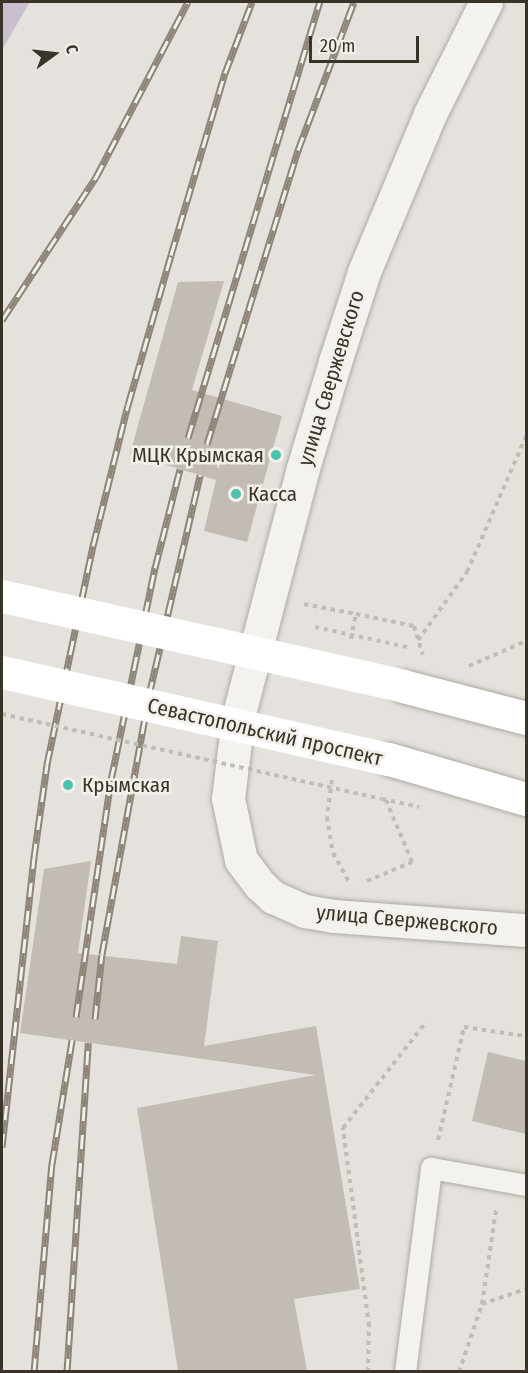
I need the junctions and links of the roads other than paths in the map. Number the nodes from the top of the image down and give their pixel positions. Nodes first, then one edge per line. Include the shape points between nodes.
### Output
1 (486, 2) edge
2 (2, 596) edge
3 (2, 672) edge
4 (526, 718) edge
5 (526, 799) edge
6 (526, 930) edge
7 (526, 1185) edge
8 (405, 1371) edge

1 - 6 street, улица Свержевского via 430,114 364,272 303,468 238,718 228,798 241,860 260,885 284,902 305,911 334,916
2 - 4 main road, bridge via 403,686
3 - 5 main road, Севастопольский проспект, bridge via 389,759
7 - 8 lane via 431,1168

